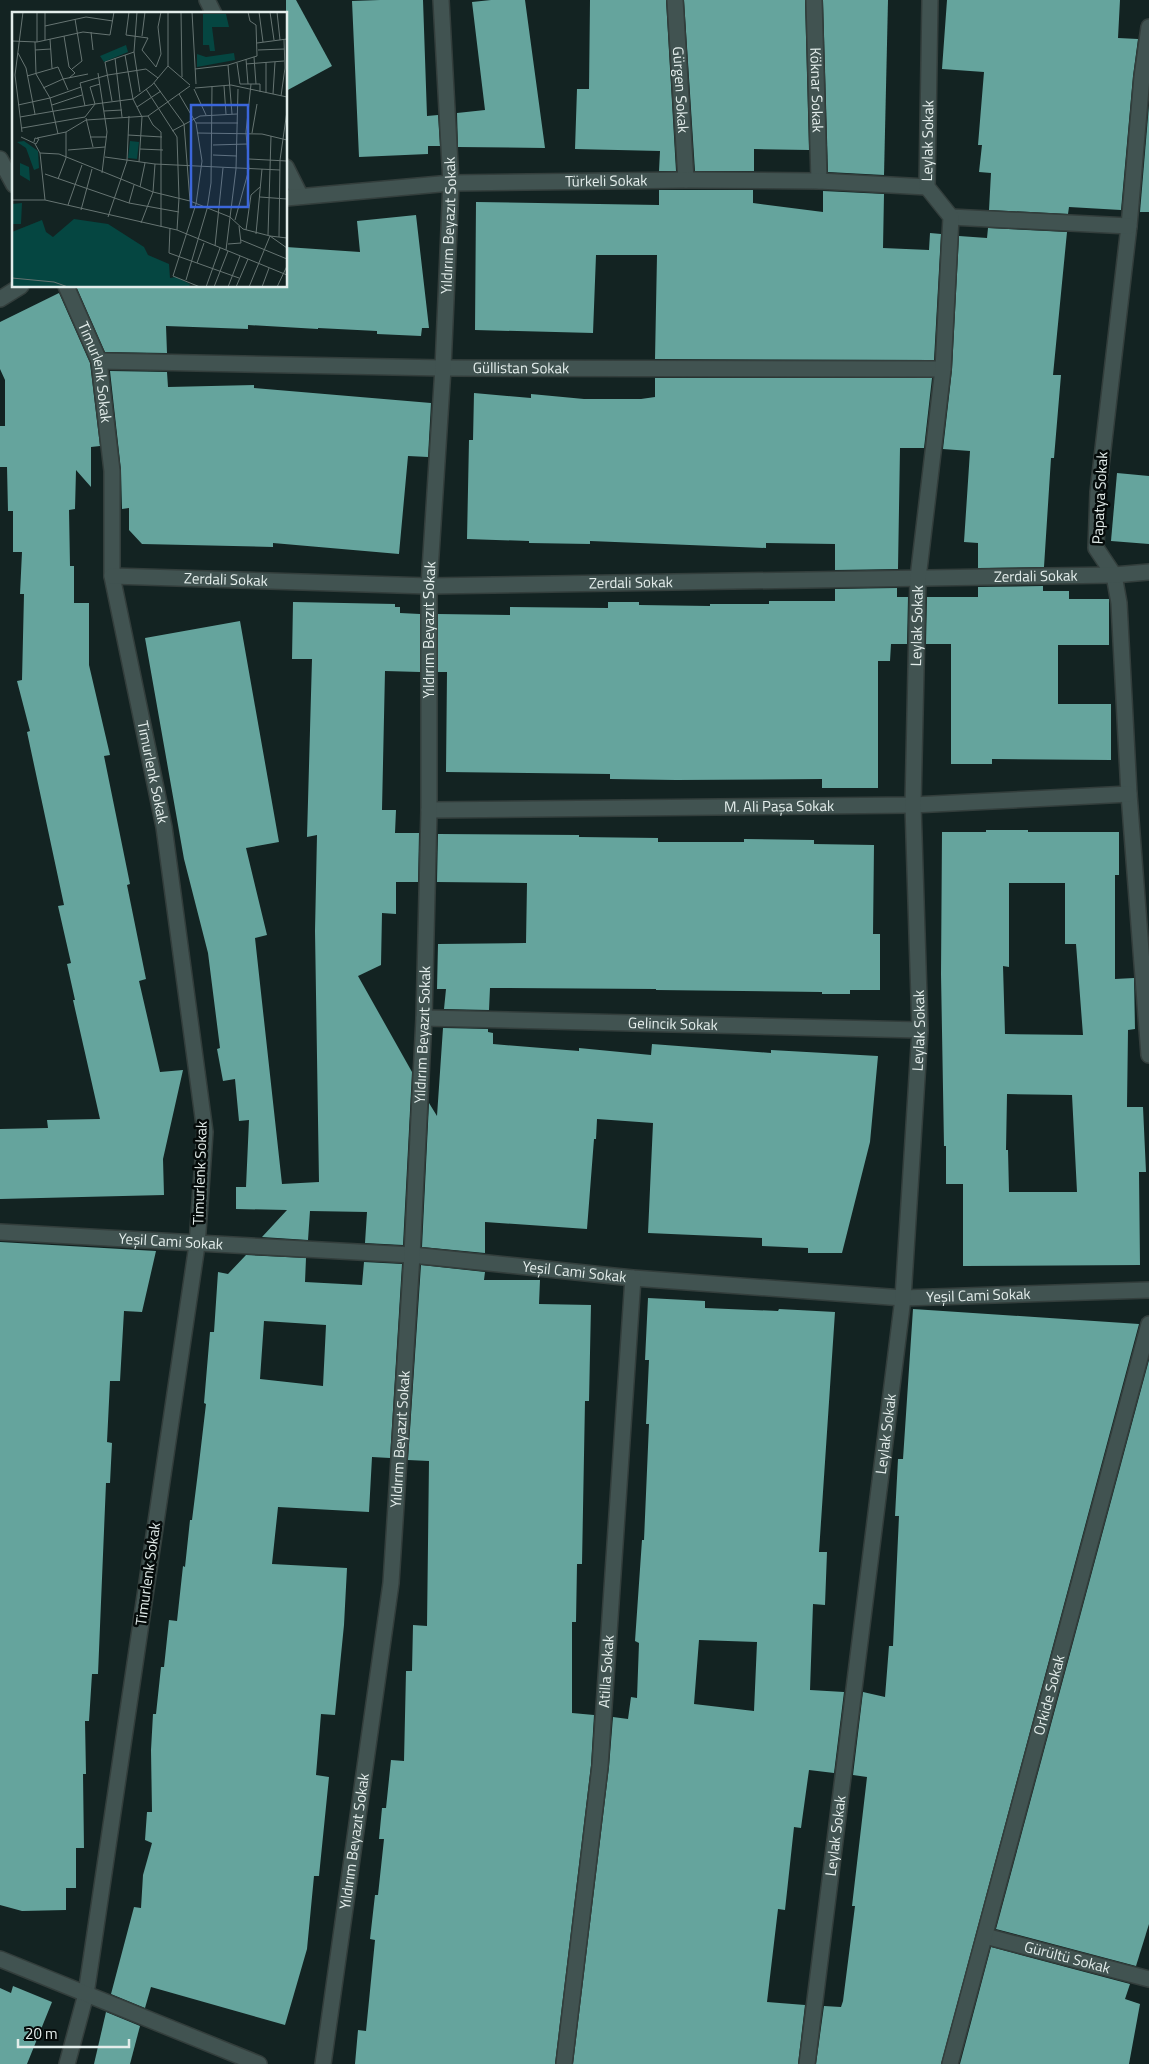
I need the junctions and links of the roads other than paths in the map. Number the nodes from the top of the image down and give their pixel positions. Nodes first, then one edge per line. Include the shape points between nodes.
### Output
1 (207, 0) edge
2 (442, 0) edge
3 (675, 0) edge
4 (814, 0) edge
5 (930, 0) edge
6 (213, 12) edge
7 (1149, 27) edge
8 (0, 159) edge
9 (288, 175) edge
10 (686, 180) junction
11 (12, 181) edge
12 (819, 181) junction
13 (451, 183) junction
14 (927, 187) junction
15 (293, 196) edge
16 (951, 216) junction
17 (1129, 226) junction
18 (18, 288) edge
19 (67, 288) edge
20 (0, 299) edge
21 (99, 361) junction
22 (443, 368) junction
23 (943, 368) junction
24 (1149, 572) edge
25 (1114, 575) junction
26 (112, 576) junction
27 (918, 578) junction
28 (429, 586) junction
29 (1129, 794) junction
30 (913, 805) junction
31 (429, 810) junction
32 (424, 1018) junction
33 (920, 1030) junction
34 (1149, 1055) edge
35 (0, 1232) edge
36 (198, 1245) junction
37 (412, 1255) junction
38 (633, 1278) junction
39 (1149, 1290) edge
40 (903, 1298) junction
41 (1149, 1324) edge
42 (985, 1936) junction
43 (0, 1959) edge
44 (1149, 1979) edge
45 (86, 1994) junction
46 (67, 2064) edge
47 (259, 2064) edge
48 (323, 2064) edge
49 (564, 2064) edge
50 (807, 2064) edge
51 (950, 2064) edge

1 - 6 street
2 - 13 street, Yıldırım Beyazıt Sokak
3 - 10 street, Gürgen Sokak
4 - 12 street, Köknar Sokak
5 - 14 street, Leylak Sokak
7 - 17 street, Papatya Sokak
8 - 11 street
9 - 15 street
10 - 12 street, Türkeli Sokak
10 - 13 street, Türkeli Sokak
12 - 14 street, Türkeli Sokak
13 - 15 street, Türkeli Sokak
13 - 22 street, Yıldırım Beyazıt Sokak
14 - 16 street, Leylak Sokak
16 - 17 street
16 - 23 street, Leylak Sokak
17 - 25 street, Papatya Sokak via 1098,492 1096,548
18 - 20 street
19 - 21 street, Timurlenk Sokak
21 - 22 street, Güllistan Sokak
21 - 26 street, Timurlenk Sokak via 112,471
22 - 23 street, Güllistan Sokak
22 - 28 street, Yıldırım Beyazıt Sokak
23 - 27 street, Leylak Sokak
24 - 25 street, Zerdali Sokak
25 - 27 street, Zerdali Sokak
25 - 29 street, Papatya Sokak via 1119,603
26 - 28 street, Zerdali Sokak
26 - 36 street, Timurlenk Sokak via 164,827 205,1132
27 - 28 street, Zerdali Sokak
27 - 30 street, Leylak Sokak
28 - 31 street, Yıldırım Beyazıt Sokak
29 - 30 street, M. Ali Paşa Sokak
29 - 34 street, Papatya Sokak
30 - 31 street, M. Ali Paşa Sokak
30 - 33 street, Leylak Sokak
31 - 32 street, Yıldırım Beyazıt Sokak
32 - 33 street, Gelincik Sokak
32 - 37 street, Yıldırım Beyazıt Sokak
33 - 40 street, Leylak Sokak
35 - 36 street, Yeşil Cami Sokak
36 - 37 street, Yeşil Cami Sokak
36 - 45 street, Timurlenk Sokak
37 - 38 street, Yeşil Cami Sokak
37 - 48 street, Yıldırım Beyazıt Sokak via 391,1583
38 - 40 street, Yeşil Cami Sokak
38 - 49 street, Atilla Sokak via 600,1766
39 - 40 street, Yeşil Cami Sokak
40 - 50 street, Leylak Sokak
41 - 42 street, Orkide Sokak
42 - 44 street, Gürültü Sokak
42 - 51 street, Orkide Sokak
43 - 45 street
45 - 46 street, Timurlenk Sokak
45 - 47 street

